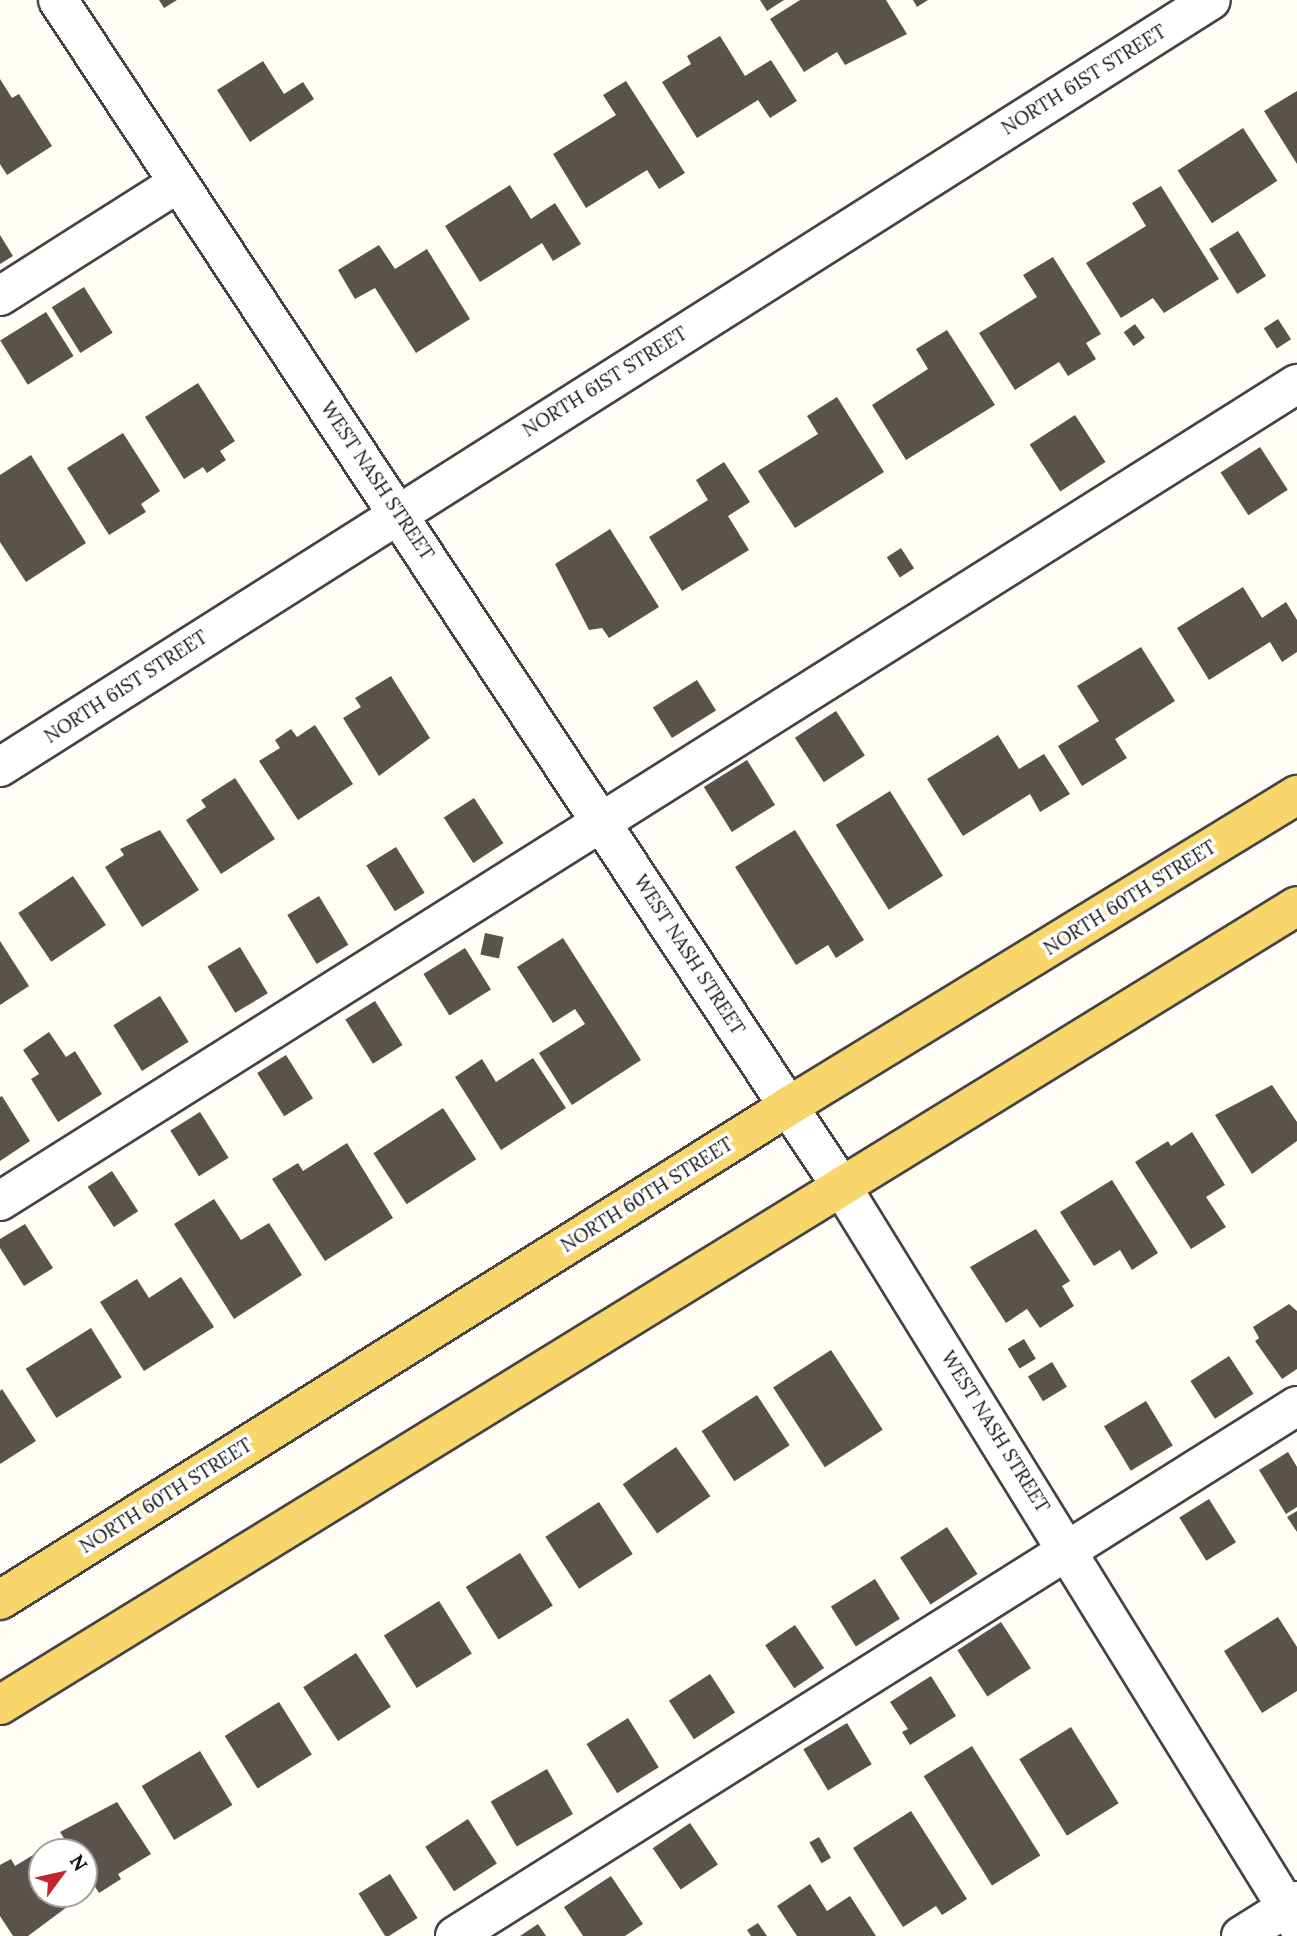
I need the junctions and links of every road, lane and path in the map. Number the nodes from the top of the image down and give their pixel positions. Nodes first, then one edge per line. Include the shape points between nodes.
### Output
1 (58, 0) edge
2 (1211, 0) edge
3 (178, 183) junction
4 (0, 296) edge
5 (1297, 384) edge
6 (398, 513) junction
7 (0, 768) edge
8 (1297, 795) edge
9 (602, 822) junction
10 (1297, 906) edge
11 (789, 1106) junction
12 (843, 1189) junction
13 (0, 1201) edge
14 (1297, 1406) edge
15 (1069, 1550) junction
16 (0, 1600) edge
17 (0, 1705) edge
18 (1293, 1911) edge
19 (455, 1936) edge
20 (1241, 1936) edge

1 - 3 street, WEST NASH STREET
2 - 6 street, NORTH 61ST STREET
3 - 4 street
3 - 6 street, WEST NASH STREET
5 - 9 street
6 - 7 street, NORTH 61ST STREET
6 - 9 street, WEST NASH STREET
8 - 11 main road, NORTH 60TH STREET
9 - 11 street, WEST NASH STREET
9 - 13 street
10 - 12 main road
11 - 12 street, WEST NASH STREET
11 - 16 main road, NORTH 60TH STREET
12 - 15 street, WEST NASH STREET
12 - 17 main road
14 - 15 street
15 - 18 street, WEST NASH STREET
15 - 19 street
18 - 20 street

